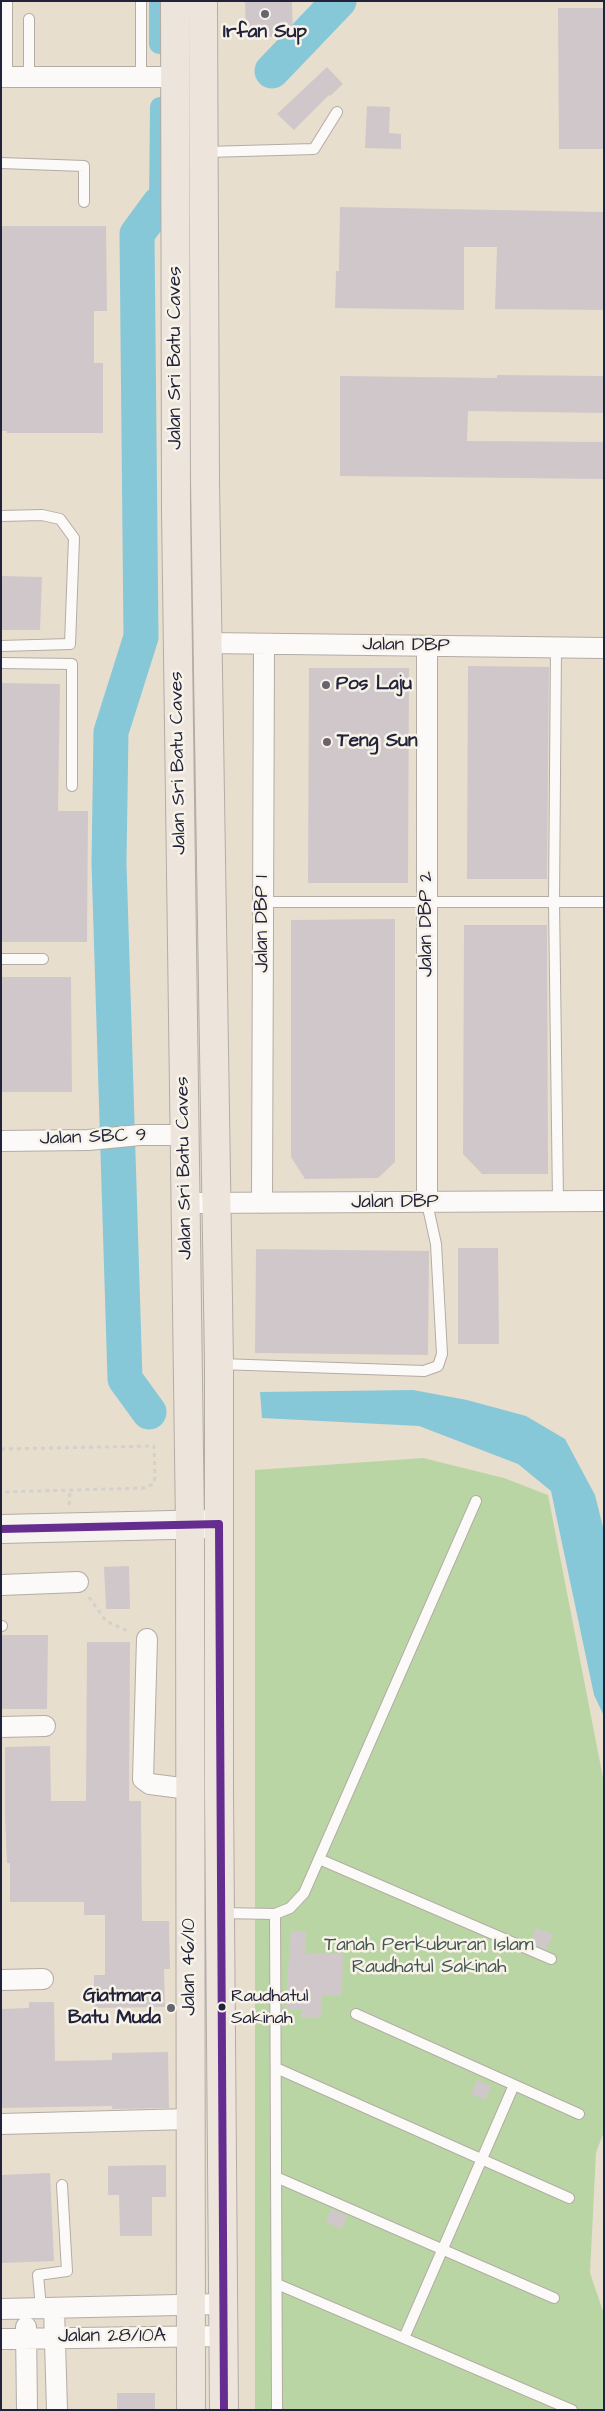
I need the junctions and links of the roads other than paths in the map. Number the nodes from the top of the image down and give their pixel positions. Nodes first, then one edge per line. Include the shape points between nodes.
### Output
1 (7, 1) edge
2 (141, 1) edge
3 (175, 1) edge
4 (204, 1) edge
5 (29, 19) dead end
6 (4, 36) edge
7 (29, 76) junction
8 (4, 77) edge
9 (176, 77) junction
10 (141, 78) junction
11 (337, 112) dead end
12 (204, 152) junction
13 (1, 163) edge
14 (84, 202) dead end
15 (1, 516) edge
16 (208, 644) junction
17 (264, 644) junction
18 (1, 646) edge
19 (427, 646) junction
20 (556, 647) junction
21 (604, 648) edge
22 (1, 663) edge
23 (72, 786) dead end
24 (263, 902) junction
25 (427, 902) junction
26 (554, 902) junction
27 (604, 902) edge
28 (1, 958) edge
29 (43, 959) dead end
30 (184, 1135) junction
31 (1, 1140) edge
32 (558, 1201) junction
33 (604, 1201) edge
34 (187, 1203) junction
35 (216, 1203) junction
36 (262, 1203) junction
37 (427, 1203) junction
38 (219, 1364) junction
39 (476, 1501) dead end
40 (219, 1524) junction
41 (190, 1525) junction
42 (1, 1529) edge
43 (78, 1582) road end
44 (1, 1584) edge
45 (147, 1639) road end
46 (45, 1726) dead end
47 (1, 1727) edge
48 (189, 1789) junction
49 (319, 1859) junction
50 (220, 1913) junction
51 (275, 1914) junction
52 (551, 1959) dead end
53 (43, 1978) dead end
54 (1, 1980) edge
55 (356, 2014) dead end
56 (276, 2068) junction
57 (514, 2085) junction
58 (579, 2114) dead end
59 (190, 2119) junction
60 (1, 2124) edge
61 (482, 2159) junction
62 (276, 2177) junction
63 (62, 2185) dead end
64 (569, 2198) dead end
65 (443, 2250) junction
66 (277, 2284) junction
67 (554, 2298) dead end
68 (224, 2304) junction
69 (190, 2305) junction
70 (40, 2308) junction
71 (1, 2309) edge
72 (224, 2336) junction
73 (190, 2337) junction
74 (26, 2338) junction
75 (56, 2338) junction
76 (404, 2338) junction
77 (1, 2339) edge
78 (27, 2410) edge
79 (57, 2410) edge
80 (191, 2410) edge
81 (224, 2410) edge
82 (277, 2410) edge
83 (572, 2410) edge

1 - 6 lane
2 - 10 lane
3 - 9 main road, Jalan Sri Batu Caves
4 - 12 main road, Jalan Sri Batu Caves
5 - 7 lane
6 - 8 lane
7 - 8 street
7 - 10 street
9 - 10 street
9 - 30 main road, Jalan Sri Batu Caves via 176,509
11 - 12 lane via 314,149
12 - 16 main road, Jalan Sri Batu Caves
13 - 14 lane via 84,166
15 - 18 lane via 42,515 60,519 74,538 70,644
16 - 17 street, Jalan DBP
16 - 35 main road, Jalan Sri Batu Caves
17 - 19 street, Jalan DBP
17 - 24 street, Jalan DBP 1
19 - 20 street, Jalan DBP
19 - 25 street, Jalan DBP 2
20 - 21 street, Jalan DBP
20 - 26 lane
22 - 23 lane via 72,664
24 - 25 lane
24 - 36 street, Jalan DBP 1
25 - 26 lane
25 - 37 street, Jalan DBP 2
26 - 27 lane
26 - 32 lane
28 - 29 lane
30 - 31 street, Jalan SBC 9
30 - 34 main road, Jalan Sri Batu Caves
32 - 33 street, Jalan DBP
32 - 37 street, Jalan DBP
34 - 35 street, Jalan DBP
34 - 41 main road, Jalan Sri Batu Caves
35 - 36 street, Jalan DBP
35 - 38 main road, Jalan Sri Batu Caves
36 - 37 street, Jalan DBP
37 - 38 lane via 436,1244 442,1354 438,1366 424,1371
38 - 40 main road, Jalan Sri Batu Caves
39 - 49 lane
40 - 41 street
40 - 50 main road, Jalan 46/10
41 - 42 street
41 - 48 main road, Jalan 46/10
43 - 44 street
45 - 48 street via 143,1778 150,1784
46 - 47 street
48 - 59 main road, Jalan 46/10
49 - 51 lane via 304,1893 290,1908
49 - 52 lane
50 - 51 lane
50 - 68 main road, Jalan 46/10
51 - 56 lane
53 - 54 street
55 - 57 lane
56 - 61 lane
56 - 62 lane
57 - 58 lane
57 - 61 lane
59 - 60 street
59 - 69 main road, Jalan 46/10
61 - 64 lane
61 - 65 lane
62 - 65 lane
62 - 66 lane
63 - 70 lane via 67,2271 38,2274
65 - 67 lane
65 - 76 lane
66 - 76 lane
66 - 82 lane
68 - 69 street, Jalan 28/10A
68 - 72 main road, Jalan 46/10
69 - 70 street, Jalan 28/10A
69 - 73 main road, Jalan 46/10
70 - 71 street, Jalan 28/10A
70 - 74 street
70 - 75 street
72 - 73 street, Jalan 28/10A
72 - 81 main road, Jalan 46/10
73 - 75 street, Jalan 28/10A
73 - 80 main road, Jalan 46/10
74 - 75 street, Jalan 28/10A
74 - 77 street, Jalan 28/10A
74 - 78 street
75 - 79 street
76 - 83 lane

